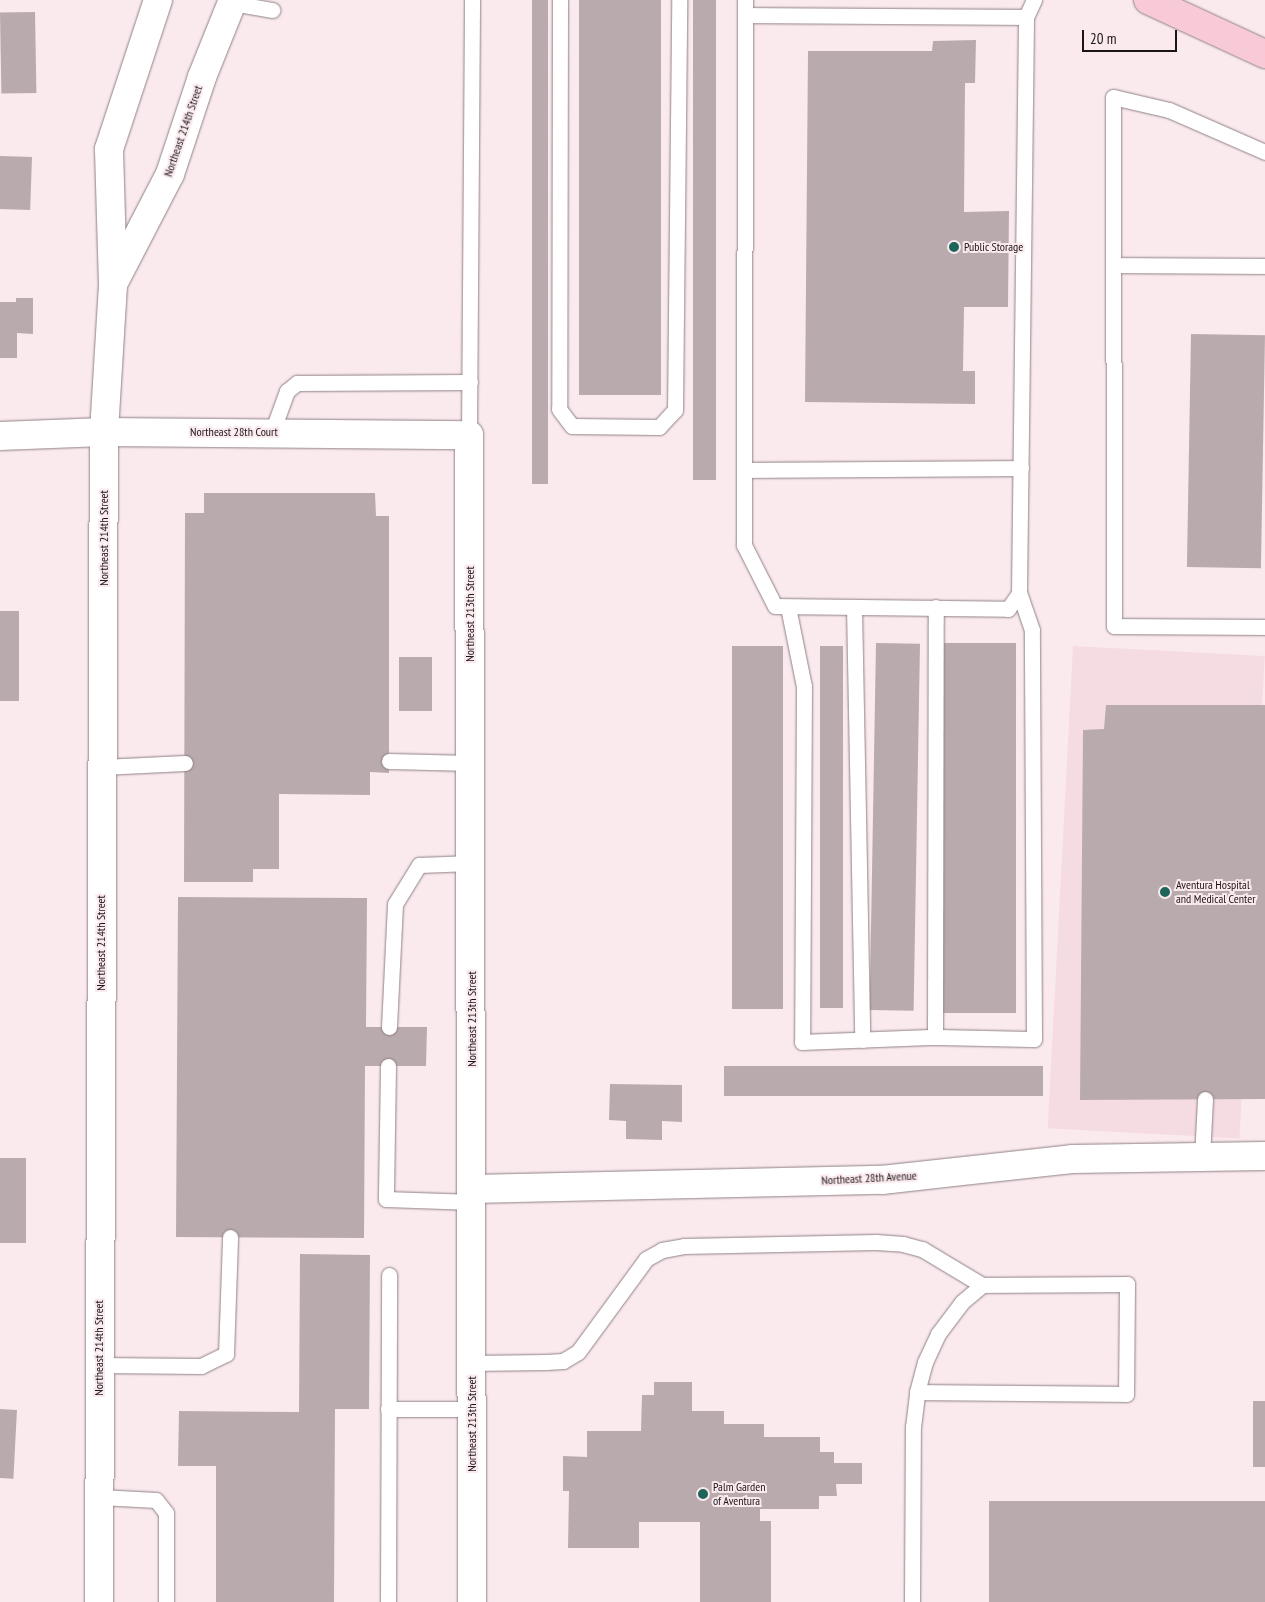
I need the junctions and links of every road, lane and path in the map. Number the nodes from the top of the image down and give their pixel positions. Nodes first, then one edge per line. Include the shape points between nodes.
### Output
1 (158, 0) edge
2 (472, 0) edge
3 (560, 0) edge
4 (679, 0) edge
5 (1034, 0) edge
6 (1148, 0) edge
7 (232, 1) edge
8 (746, 8) edge
9 (272, 10) dead end
10 (1026, 17) junction
11 (456, 36) dead end
12 (472, 39) junction
13 (1265, 54) edge
14 (1265, 152) edge
15 (1113, 265) junction
16 (1265, 266) edge
17 (113, 285) junction
18 (470, 382) junction
19 (104, 432) junction
20 (272, 432) junction
21 (469, 435) junction
22 (0, 436) edge
23 (1021, 468) junction
24 (745, 470) junction
25 (1019, 593) junction
26 (788, 607) junction
27 (854, 607) junction
28 (936, 608) junction
29 (1265, 627) edge
30 (389, 761) dead end
31 (184, 763) dead end
32 (471, 763) junction
33 (102, 767) junction
34 (471, 863) junction
35 (389, 1027) dead end
36 (935, 1037) junction
37 (862, 1040) junction
38 (388, 1066) dead end
39 (1205, 1099) dead end
40 (1265, 1156) edge
41 (1202, 1157) junction
42 (473, 1195) junction
43 (230, 1237) dead end
44 (389, 1275) dead end
45 (982, 1286) junction
46 (472, 1363) junction
47 (99, 1365) junction
48 (917, 1392) junction
49 (388, 1409) junction
50 (472, 1409) junction
51 (99, 1497) junction
52 (98, 1602) edge
53 (166, 1602) edge
54 (388, 1602) edge
55 (472, 1602) edge
56 (912, 1602) edge

1 - 17 street, Northeast 214th Street via 109,149
2 - 12 lane
3 - 4 lane via 560,409 572,426 649,427 659,427 675,410
5 - 10 lane
6 - 13 main road
7 - 9 lane
7 - 17 street, Northeast 214th Street via 202,77 170,174
8 - 10 lane
8 - 24 lane
10 - 23 lane
11 - 12 lane
12 - 18 lane
14 - 15 lane via 1169,110 1113,97
15 - 16 lane
15 - 29 lane via 1114,626
17 - 19 street, Northeast 214th Street
18 - 20 lane via 297,383 287,391
18 - 21 lane
19 - 20 street, Northeast 28th Court
19 - 22 street, Northeast 28th Court
19 - 33 street, Northeast 214th Street
20 - 21 street, Northeast 28th Court
21 - 32 street, Northeast 213th Street
23 - 24 lane
23 - 25 lane
24 - 26 lane via 744,546 775,606
25 - 28 lane via 1008,609
25 - 36 lane via 1032,630 1034,1039
26 - 27 lane
26 - 37 lane via 804,686 802,1042
27 - 28 lane
27 - 37 lane
28 - 36 lane
30 - 32 lane
31 - 33 lane
32 - 34 street, Northeast 213th Street
33 - 47 street, Northeast 214th Street
34 - 35 lane via 419,865 395,904
34 - 42 street, Northeast 213th Street
36 - 37 lane
38 - 42 lane via 386,1199
39 - 41 lane
40 - 41 street, Northeast 28th Avenue
41 - 42 street, Northeast 28th Avenue via 1072,1159 882,1180
42 - 46 street, Northeast 213th Street
43 - 47 lane via 226,1354 201,1366
44 - 49 lane
45 - 46 lane via 922,1249 903,1244 684,1246 662,1250 646,1259 578,1352 563,1360 546,1362
45 - 48 lane via 962,1302 938,1334 925,1362
45 - 48 lane via 1127,1284 1126,1394
46 - 50 street, Northeast 213th Street
47 - 51 street, Northeast 214th Street
48 - 56 lane via 912,1454
49 - 50 lane
49 - 54 lane
50 - 55 street, Northeast 213th Street
51 - 52 street, Northeast 214th Street
51 - 53 lane via 156,1500 166,1513

